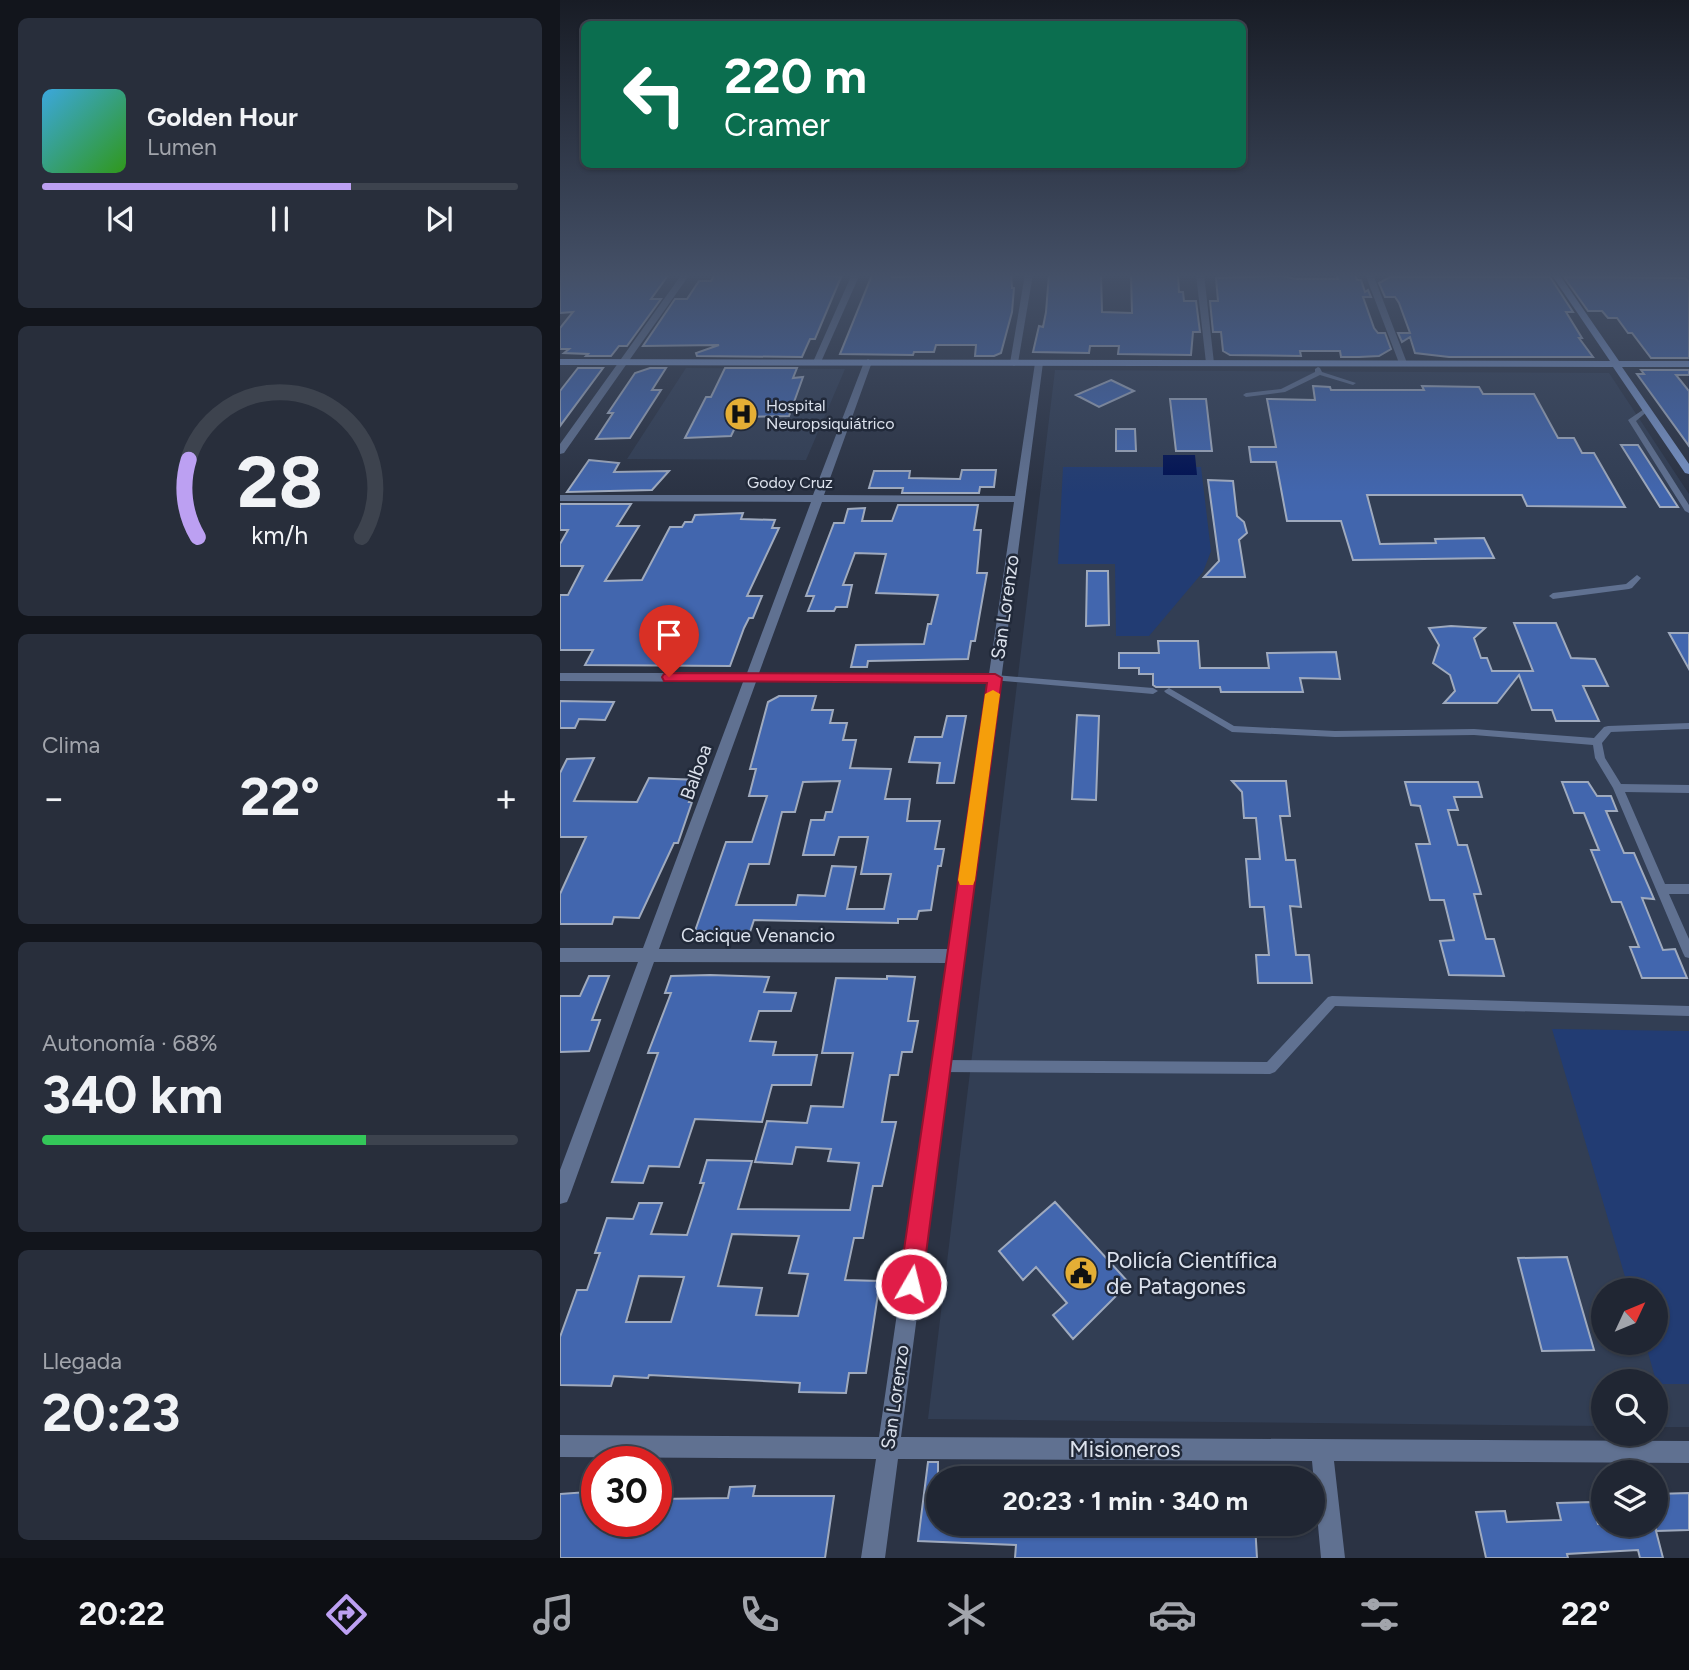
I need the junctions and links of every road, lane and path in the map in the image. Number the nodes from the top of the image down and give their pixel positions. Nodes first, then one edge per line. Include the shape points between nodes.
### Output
1 (635, 347) edge
2 (824, 347) edge
3 (1017, 347) edge
4 (1208, 347) edge
5 (1397, 347) edge
6 (1605, 347) edge
7 (560, 362) edge
8 (624, 362) junction
9 (817, 362) junction
10 (868, 362) junction
11 (1014, 363) junction
12 (1039, 363) junction
13 (1210, 363) junction
14 (1316, 363) junction
15 (1403, 363) junction
16 (1616, 363) junction
17 (1689, 364) edge
18 (1319, 373) junction
19 (1353, 383) dead end
20 (1246, 395) dead end
21 (1647, 409) junction
22 (560, 451) edge
23 (1689, 470) edge
24 (560, 498) edge
25 (818, 498) junction
26 (1020, 499) junction
27 (1689, 511) edge
28 (1637, 578) dead end
29 (1553, 596) dead end
30 (560, 677) edge
31 (751, 678) junction
32 (995, 678) junction
33 (1153, 691) dead end
34 (1169, 691) dead end
35 (1689, 726) edge
36 (1597, 742) junction
37 (1618, 788) junction
38 (1689, 789) edge
39 (1662, 889) junction
40 (1689, 889) edge
41 (1689, 953) edge
42 (560, 955) edge
43 (649, 955) junction
44 (956, 956) junction
45 (1689, 1011) edge
46 (941, 1066) junction
47 (560, 1195) edge
48 (560, 1446) edge
49 (888, 1448) junction
50 (1322, 1450) junction
51 (1689, 1452) edge
52 (873, 1558) edge
53 (1333, 1558) edge

1 - 8 street
2 - 9 street
3 - 11 street
4 - 13 street
5 - 15 street
6 - 16 main road
7 - 8 main road
8 - 9 main road
8 - 22 street
9 - 10 main road
10 - 11 main road
10 - 25 street, Balboa
11 - 12 main road
12 - 13 main road
12 - 26 street, San Lorenzo
13 - 14 main road
14 - 15 main road
14 - 18 lane
15 - 16 main road
16 - 17 main road
16 - 21 main road
18 - 19 lane
18 - 20 lane via 1283,391
21 - 23 main road
21 - 27 lane via 1632,420
24 - 25 street, Godoy Cruz
25 - 26 street, Godoy Cruz
25 - 31 street, Balboa
26 - 32 street, San Lorenzo
28 - 29 lane via 1629,586
30 - 31 street
31 - 32 street
31 - 43 street, Balboa
32 - 33 lane
32 - 44 street, San Lorenzo
34 - 36 lane via 1232,729 1335,734 1474,732
35 - 36 lane via 1615,726
36 - 37 lane via 1600,758
37 - 38 lane
37 - 39 lane
39 - 40 lane
39 - 41 lane
42 - 43 street, Cacique Venancio
43 - 44 street, Cacique Venancio
43 - 47 street, Balboa
44 - 46 street, San Lorenzo
45 - 46 lane via 1332,1001 1270,1068
46 - 49 street, San Lorenzo
48 - 49 street, Misioneros
49 - 50 street, Misioneros
49 - 52 street, San Lorenzo
50 - 51 street, Misioneros
50 - 53 street

